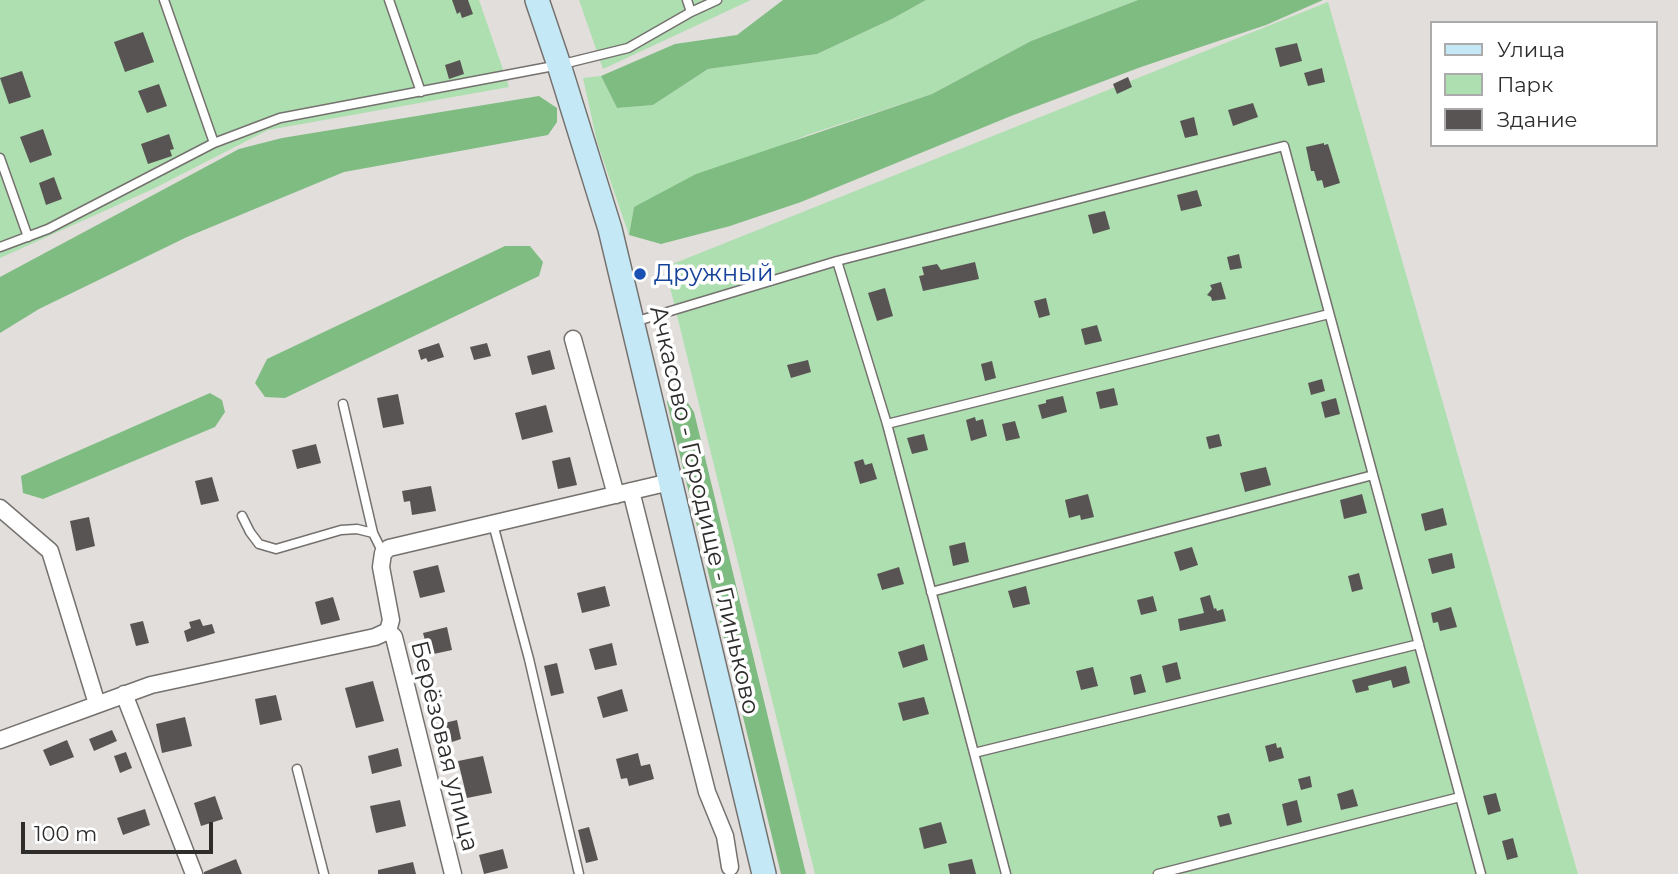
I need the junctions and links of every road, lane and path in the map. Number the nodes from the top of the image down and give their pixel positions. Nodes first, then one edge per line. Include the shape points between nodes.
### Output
1 (164, 0) edge
2 (389, 0) edge
3 (537, 0) edge
4 (687, 0) edge
5 (717, 0) edge
6 (691, 12) junction
7 (559, 65) junction
8 (421, 92) junction
9 (215, 143) junction
10 (0, 158) edge
11 (28, 237) junction
12 (0, 247) edge
13 (837, 261) junction
14 (1329, 314) junction
15 (632, 322) junction
16 (573, 339) dead end
17 (343, 404) dead end
18 (887, 424) junction
19 (1373, 475) junction
20 (670, 482) junction
21 (624, 493) junction
22 (0, 508) edge
23 (242, 516) dead end
24 (493, 524) junction
25 (373, 533) junction
26 (383, 553) junction
27 (931, 592) junction
28 (388, 631) junction
29 (1419, 644) junction
30 (124, 694) junction
31 (97, 704) junction
32 (0, 740) edge
33 (974, 753) junction
34 (297, 769) dead end
35 (1460, 797) junction
36 (730, 867) dead end
37 (194, 874) edge
38 (324, 874) edge
39 (453, 874) edge
40 (579, 874) edge
41 (764, 874) edge
42 (1006, 874) edge
43 (1158, 874) edge
44 (1481, 874) edge

1 - 9 lane
2 - 8 lane
3 - 7 street, Ачкасово - Городище - Глиньково
4 - 6 lane
5 - 6 lane
6 - 7 lane via 628,48
7 - 8 lane
7 - 15 street, Ачкасово - Городище - Глиньково via 610,229
8 - 9 lane via 280,118
9 - 11 lane
10 - 11 lane
11 - 12 lane
13 - 14 lane via 1284,146
13 - 15 lane
13 - 18 lane
14 - 18 lane
14 - 19 lane
15 - 20 street, Ачкасово - Городище - Глиньково
16 - 21 street
17 - 25 lane
18 - 27 lane
19 - 27 lane
19 - 29 lane
20 - 21 street
20 - 41 street, Ачкасово - Городище - Глиньково
21 - 24 street
21 - 36 street via 707,792 725,836
22 - 31 street via 50,551
23 - 25 lane via 260,544 276,549 341,530
24 - 26 street
24 - 40 lane
25 - 26 lane
26 - 28 street, Берёзовая улица via 381,567 391,620
27 - 33 lane
28 - 30 street
28 - 39 street, Берёзовая улица via 394,637
29 - 33 lane
29 - 35 lane
30 - 31 street
30 - 37 street
31 - 32 street
33 - 42 lane
34 - 38 lane
35 - 43 lane
35 - 44 lane

